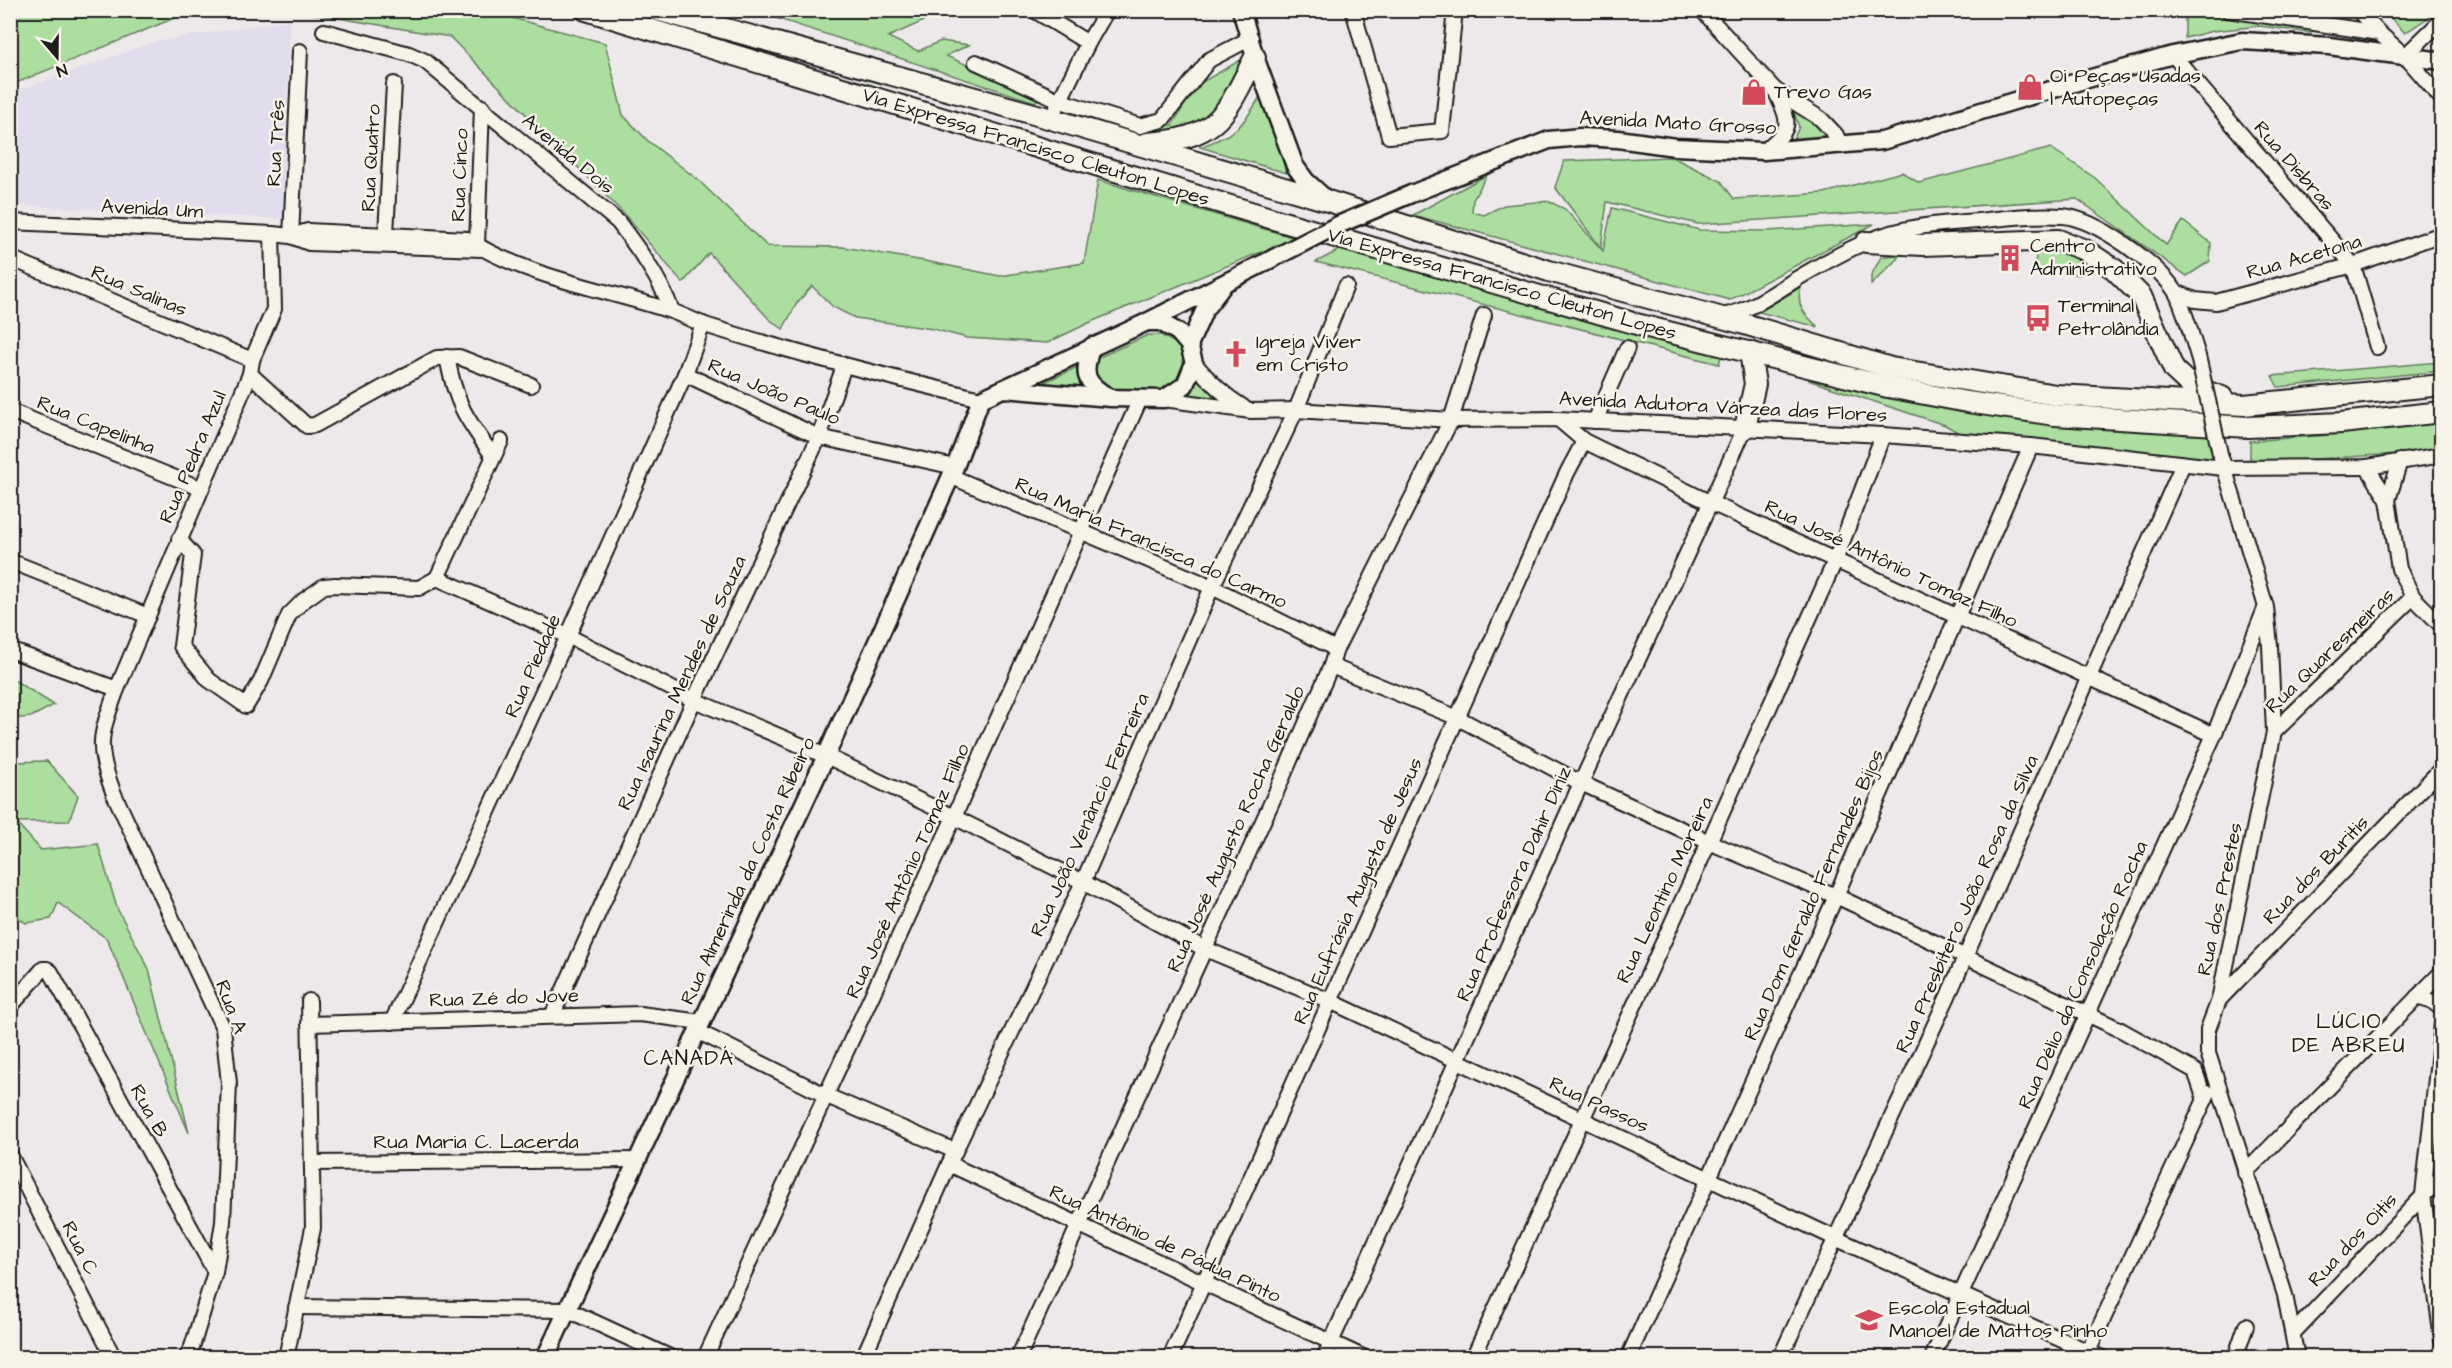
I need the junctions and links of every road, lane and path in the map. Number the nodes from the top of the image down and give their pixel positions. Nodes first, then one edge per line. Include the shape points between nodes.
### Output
1 (586, 10) edge
2 (657, 10) edge
3 (1034, 10) edge
4 (1107, 10) edge
5 (1241, 10) edge
6 (1353, 10) edge
7 (1455, 10) edge
8 (1702, 10) edge
9 (2228, 10) edge
10 (2358, 10) edge
11 (2442, 20) edge
12 (324, 31) dead end
13 (2379, 33) junction
14 (1088, 43) junction
15 (1253, 48) junction
16 (300, 51) dead end
17 (2173, 55) junction
18 (2405, 56) junction
19 (2442, 61) edge
20 (976, 62) dead end
21 (394, 84) dead end
22 (1775, 90) junction
23 (2442, 99) edge
24 (1061, 101) junction
25 (482, 107) junction
26 (1048, 118) junction
27 (1134, 145) junction
28 (1841, 146) junction
29 (1764, 151) junction
30 (1328, 201) junction
31 (10, 222) edge
32 (272, 234) junction
33 (386, 234) junction
34 (2442, 234) edge
35 (291, 236) junction
36 (1866, 242) junction
37 (480, 247) junction
38 (10, 258) edge
39 (2353, 265) junction
40 (1224, 284) junction
41 (1346, 286) dead end
42 (2176, 292) junction
43 (672, 311) junction
44 (1484, 315) dead end
45 (1716, 317) junction
46 (1147, 322) junction
47 (703, 324) junction
48 (1189, 345) junction
49 (1092, 346) junction
50 (2377, 347) dead end
51 (1627, 348) dead end
52 (1750, 352) junction
53 (447, 357) junction
54 (1194, 363) junction
55 (844, 366) junction
56 (251, 367) junction
57 (685, 374) junction
58 (531, 385) dead end
59 (2442, 385) edge
60 (1002, 389) junction
61 (1111, 398) junction
62 (981, 399) junction
63 (1140, 399) junction
64 (1164, 399) junction
65 (2244, 405) junction
66 (1296, 410) junction
67 (10, 411) edge
68 (1251, 411) junction
69 (2442, 412) edge
70 (1558, 419) junction
71 (1451, 420) junction
72 (1595, 421) junction
73 (1745, 428) junction
74 (1883, 435) junction
75 (819, 437) junction
76 (501, 441) dead end
77 (1584, 441) junction
78 (2031, 446) junction
79 (2442, 455) edge
80 (493, 456) junction
81 (2400, 461) junction
82 (2222, 463) junction
83 (2183, 464) junction
84 (2367, 467) junction
85 (952, 471) junction
86 (200, 488) junction
87 (2388, 500) junction
88 (1709, 502) junction
89 (1082, 531) junction
90 (179, 539) junction
91 (10, 561) edge
92 (1835, 561) junction
93 (436, 578) junction
94 (1212, 587) junction
95 (2413, 597) junction
96 (2266, 607) junction
97 (1957, 615) junction
98 (148, 616) junction
99 (2442, 626) edge
100 (568, 636) junction
101 (1336, 649) junction
102 (10, 650) edge
103 (1331, 666) junction
104 (2090, 678) junction
105 (117, 689) junction
106 (694, 699) junction
107 (1458, 718) junction
108 (2274, 732) junction
109 (2214, 735) junction
110 (826, 756) junction
111 (2442, 768) edge
112 (1581, 783) junction
113 (954, 817) junction
114 (1709, 842) junction
115 (1083, 882) junction
116 (1836, 896) junction
117 (1203, 948) junction
118 (1964, 956) junction
119 (2442, 972) edge
120 (2416, 997) junction
121 (2219, 1000) junction
122 (309, 1001) dead end
123 (1330, 1001) junction
124 (10, 1007) edge
125 (2442, 1009) edge
126 (2086, 1014) junction
127 (552, 1016) junction
128 (392, 1022) junction
129 (309, 1024) junction
130 (2442, 1024) edge
131 (699, 1027) junction
132 (1456, 1060) junction
133 (2215, 1078) junction
134 (827, 1095) junction
135 (2205, 1100) junction
136 (1582, 1118) junction
137 (11, 1157) edge
138 (952, 1158) junction
139 (638, 1160) junction
140 (313, 1163) junction
141 (2245, 1173) junction
142 (2442, 1176) edge
143 (1709, 1179) junction
144 (2423, 1195) junction
145 (1078, 1226) junction
146 (1835, 1238) junction
147 (215, 1272) junction
148 (1204, 1284) junction
149 (1962, 1294) junction
150 (296, 1307) junction
151 (568, 1310) junction
152 (2246, 1326) dead end
153 (2294, 1332) junction
154 (2442, 1340) edge
155 (1330, 1342) junction
156 (2086, 1354) edge
157 (114, 1358) edge
158 (186, 1358) edge
159 (286, 1358) edge
160 (545, 1358) edge
161 (672, 1358) edge
162 (705, 1358) edge
163 (863, 1358) edge
164 (1018, 1358) edge
165 (1170, 1358) edge
166 (1324, 1358) edge
167 (1365, 1358) edge
168 (1473, 1358) edge
169 (1628, 1358) edge
170 (1780, 1358) edge
171 (1932, 1358) edge
172 (2102, 1358) edge
173 (2235, 1358) edge
174 (2297, 1358) edge

1 - 52 highway, Via Expressa Francisco Cleuton Lopes via 1280,221 1640,325
2 - 26 highway, Via Expressa Francisco Cleuton Lopes
3 - 14 street
4 - 14 street
5 - 15 main road
6 - 7 street via 1389,136 1442,131
8 - 22 street
9 - 13 street
10 - 13 street
11 - 18 street
12 - 25 street, Avenida Dois via 425,60
13 - 18 street
14 - 24 street
15 - 24 street via 1209,60 1162,120 1140,126
15 - 27 highway via 1231,104 1208,128 1178,141
15 - 30 main road via 1294,166
16 - 35 street, Rua Três
17 - 18 main road, Avenida Mato Grosso via 2242,41
17 - 28 main road, Avenida Mato Grosso via 1882,141
17 - 39 street, Rua Disbras
18 - 19 main road, Avenida Mato Grosso
18 - 23 street
20 - 24 street
21 - 33 street, Rua Quatro
22 - 28 street via 1821,119
22 - 29 street via 1788,117 1783,136
24 - 26 street
25 - 37 street, Rua Cinco
25 - 43 street, Avenida Dois via 618,222 659,282
26 - 27 highway, Via Expressa Francisco Cleuton Lopes
27 - 30 highway, Via Expressa Francisco Cleuton Lopes
28 - 29 main road, Avenida Mato Grosso
29 - 40 main road, Avenida Mato Grosso, bridge via 1580,137 1549,140 1338,225
30 - 45 highway, Via Expressa Francisco Cleuton Lopes via 1549,271
31 - 32 street, Avenida Um
32 - 35 street, Avenida Um
32 - 56 street, Rua Pedra Azul via 274,309
33 - 35 street via 308,231
33 - 37 street via 467,239
34 - 39 street, Rua Acetona
35 - 37 street via 309,243
36 - 42 street via 1930,224 2065,216 2085,222 2136,253
36 - 45 street via 1743,310
36 - 65 highway via 1923,245 2058,240 2085,250 2114,269 2141,296 2174,370 2192,386
37 - 43 street via 567,282
38 - 56 street, Rua Salinas
39 - 42 street, Rua Acetona via 2216,302 2195,300
39 - 50 street, Rua Disbras
40 - 46 main road, Avenida Mato Grosso
40 - 48 main road via 1205,309
41 - 66 street, Rua João Venâncio Ferreira
42 - 82 street, Rua dos Prestes, bridge via 2198,356
43 - 47 street
44 - 71 street, Rua José Augusto Rocha Geraldo
45 - 65 highway, Via Expressa Francisco Cleuton Lopes via 1892,368 2056,395
46 - 48 main road via 1160,322 1178,332
46 - 49 main road
47 - 55 street
47 - 57 street, Rua Piedade
48 - 54 main road
49 - 60 main road
49 - 61 main road via 1086,376 1094,389
51 - 72 street
52 - 69 highway, Via Expressa Francisco Cleuton Lopes via 1888,387 2055,415 2248,427 2341,423
52 - 73 highway via 1755,384
53 - 56 street, Rua Salinas via 437,358 307,426
53 - 58 street via 459,357
53 - 80 street via 463,414
54 - 64 main road via 1185,385
54 - 68 street via 1228,398
55 - 62 street
55 - 75 street, Rua Isaurina Mendes de Souza
56 - 86 street, Rua Pedra Azul
57 - 75 street, Rua João Paulo
57 - 100 street, Rua Piedade
59 - 65 highway, Via Expressa Francisco Cleuton Lopes
60 - 61 main road, Avenida Adutora Várzea das Flores
60 - 62 main road
61 - 63 main road, Avenida Adutora Várzea das Flores
62 - 85 main road, Rua Almerinda da Costa Ribeiro
63 - 64 main road, Avenida Adutora Várzea das Flores
63 - 89 street, Rua José Antônio Tomaz Filho
64 - 68 street, Avenida Adutora Várzea das Flores
66 - 68 street, Avenida Adutora Várzea das Flores
66 - 71 street, Avenida Adutora Várzea das Flores
66 - 94 street, Rua João Venâncio Ferreira
67 - 86 street, Rua Capelinha
70 - 71 street, Avenida Adutora Várzea das Flores
70 - 72 street, Avenida Adutora Várzea das Flores
70 - 77 street, Rua José Antônio Tomaz Filho
71 - 101 street, Rua José Augusto Rocha Geraldo
72 - 73 street, Avenida Adutora Várzea das Flores
73 - 74 street, Avenida Adutora Várzea das Flores
73 - 88 street, Rua Professora Dahir Diniz
74 - 78 street, Avenida Adutora Várzea das Flores
74 - 92 street, Rua Leontino Moreira
75 - 85 street, Rua João Paulo
75 - 106 street, Rua Isaurina Mendes de Souza
76 - 80 street
77 - 88 street, Rua José Antônio Tomaz Filho
77 - 107 street, Rua Eufrásia Augusta de Jesus
78 - 83 street, Avenida Adutora Várzea das Flores
78 - 97 street, Rua Dom Geraldo Fernandes Bijos
79 - 81 street, Avenida Adutora Várzea das Flores
80 - 93 street
81 - 84 street, Avenida Adutora Várzea das Flores
81 - 87 street
82 - 83 street, Avenida Adutora Várzea das Flores
82 - 84 street, Avenida Adutora Várzea das Flores
82 - 96 street, Rua dos Prestes
83 - 104 street, Rua Presbítero João Rosa da Silva
84 - 87 street
85 - 89 street, Rua Maria Francisca do Carmo
85 - 110 main road, Rua Almerinda da Costa Ribeiro
86 - 90 street, Rua Pedra Azul
87 - 95 street via 2399,569
88 - 92 street, Rua José Antônio Tomaz Filho
88 - 112 street, Rua Professora Dahir Diniz
89 - 94 street, Rua Maria Francisca do Carmo
89 - 113 street, Rua José Antônio Tomaz Filho
90 - 93 street via 193,555 181,646 209,680 246,706 289,615 324,586 418,588
90 - 98 street, Rua Pedra Azul
91 - 98 street
92 - 97 street, Rua José Antônio Tomaz Filho
92 - 114 street, Rua Leontino Moreira
93 - 100 street, Rua Passos
94 - 101 street, Rua Maria Francisca do Carmo
94 - 115 street, Rua João Venâncio Ferreira
95 - 99 street
95 - 108 street, Rua Quaresmeiras
96 - 108 street, Rua dos Prestes
96 - 109 street, Rua Délio da Consolação Rocha
97 - 104 street, Rua José Antônio Tomaz Filho
97 - 116 street, Rua Dom Geraldo Fernandes Bijos
98 - 105 street, Rua Pedra Azul
100 - 106 street, Rua Passos
100 - 128 street, Rua Piedade
101 - 103 street, Rua José Augusto Rocha Geraldo
102 - 105 street
103 - 107 street
103 - 117 street, Rua José Augusto Rocha Geraldo
104 - 109 street, Rua José Antônio Tomaz Filho
104 - 118 street, Rua Presbítero João Rosa da Silva
105 - 147 street, Rua A via 101,734 102,764 223,1028 229,1083 224,1222
106 - 110 street, Rua Passos
106 - 127 street, Rua Isaurina Mendes de Souza
107 - 112 street
107 - 123 street, Rua Eufrásia Augusta de Jesus
108 - 121 street, Rua dos Prestes
109 - 126 street, Rua Délio da Consolação Rocha
110 - 113 street, Rua Passos
110 - 131 main road, Rua Almerinda da Costa Ribeiro
111 - 121 street, Rua dos Buritis
112 - 114 street
112 - 132 street, Rua Professora Dahir Diniz
113 - 115 street, Rua Passos
113 - 134 street, Rua José Antônio Tomaz Filho
114 - 116 street
114 - 136 street, Rua Leontino Moreira
115 - 117 street, Rua Passos
115 - 138 street, Rua João Venâncio Ferreira
116 - 118 street
116 - 143 street, Rua Dom Geraldo Fernandes Bijos
117 - 123 street, Rua Passos
117 - 145 street, Rua José Augusto Rocha Geraldo
118 - 126 street
118 - 146 street, Rua Presbítero João Rosa da Silva
119 - 120 street
120 - 125 street
120 - 141 street
121 - 133 street, Rua dos Prestes via 2208,1029 2208,1053
122 - 129 street
123 - 132 street, Rua Passos
123 - 148 street, Rua Eufrásia Augusta de Jesus
124 - 147 street, Rua B via 47,969
126 - 135 street via 2195,1071
126 - 149 street, Rua Délio da Consolação Rocha
127 - 128 street, Rua Zé do Jove
127 - 131 street, Rua Zé do Jove via 640,1014
128 - 129 street, Rua Zé do Jove
129 - 140 street
130 - 144 street
131 - 134 street, Rua Antônio de Pádua Pinto
131 - 139 main road, Rua Almerinda da Costa Ribeiro
132 - 136 street, Rua Passos
132 - 155 street, Rua Professora Dahir Diniz
133 - 135 street
133 - 141 street, Rua dos Prestes
134 - 138 street, Rua Antônio de Pádua Pinto
134 - 162 street, Rua José Antônio Tomaz Filho
135 - 156 street
136 - 143 street, Rua Passos
136 - 168 street, Rua Leontino Moreira
137 - 157 street, Rua C
138 - 145 street, Rua Antônio de Pádua Pinto
138 - 163 street, Rua João Venâncio Ferreira
139 - 140 street, Rua Maria C. Lacerda
139 - 151 main road, Rua Almerinda da Costa Ribeiro
140 - 150 street via 313,1228
141 - 153 street, Rua dos Prestes
142 - 144 street, Rua dos Oitis
143 - 146 street, Rua Passos
143 - 169 street, Rua Dom Geraldo Fernandes Bijos
144 - 153 street, Rua dos Oitis
144 - 154 street
145 - 148 street, Rua Antônio de Pádua Pinto
145 - 164 street, Rua José Augusto Rocha Geraldo
146 - 149 street, Rua Passos
146 - 170 street, Rua Presbítero João Rosa da Silva
147 - 158 street, Rua A
148 - 155 street, Rua Antônio de Pádua Pinto
148 - 165 street, Rua Eufrásia Augusta de Jesus
149 - 156 street, Rua Passos
149 - 171 street, Rua Délio da Consolação Rocha
150 - 151 street
150 - 159 street
151 - 160 main road, Rua Almerinda da Costa Ribeiro
151 - 161 street
152 - 173 street
153 - 174 street, Rua dos Prestes
155 - 166 street, Rua Professora Dahir Diniz
155 - 167 street, Rua Antônio de Pádua Pinto
156 - 172 street, Rua Passos

